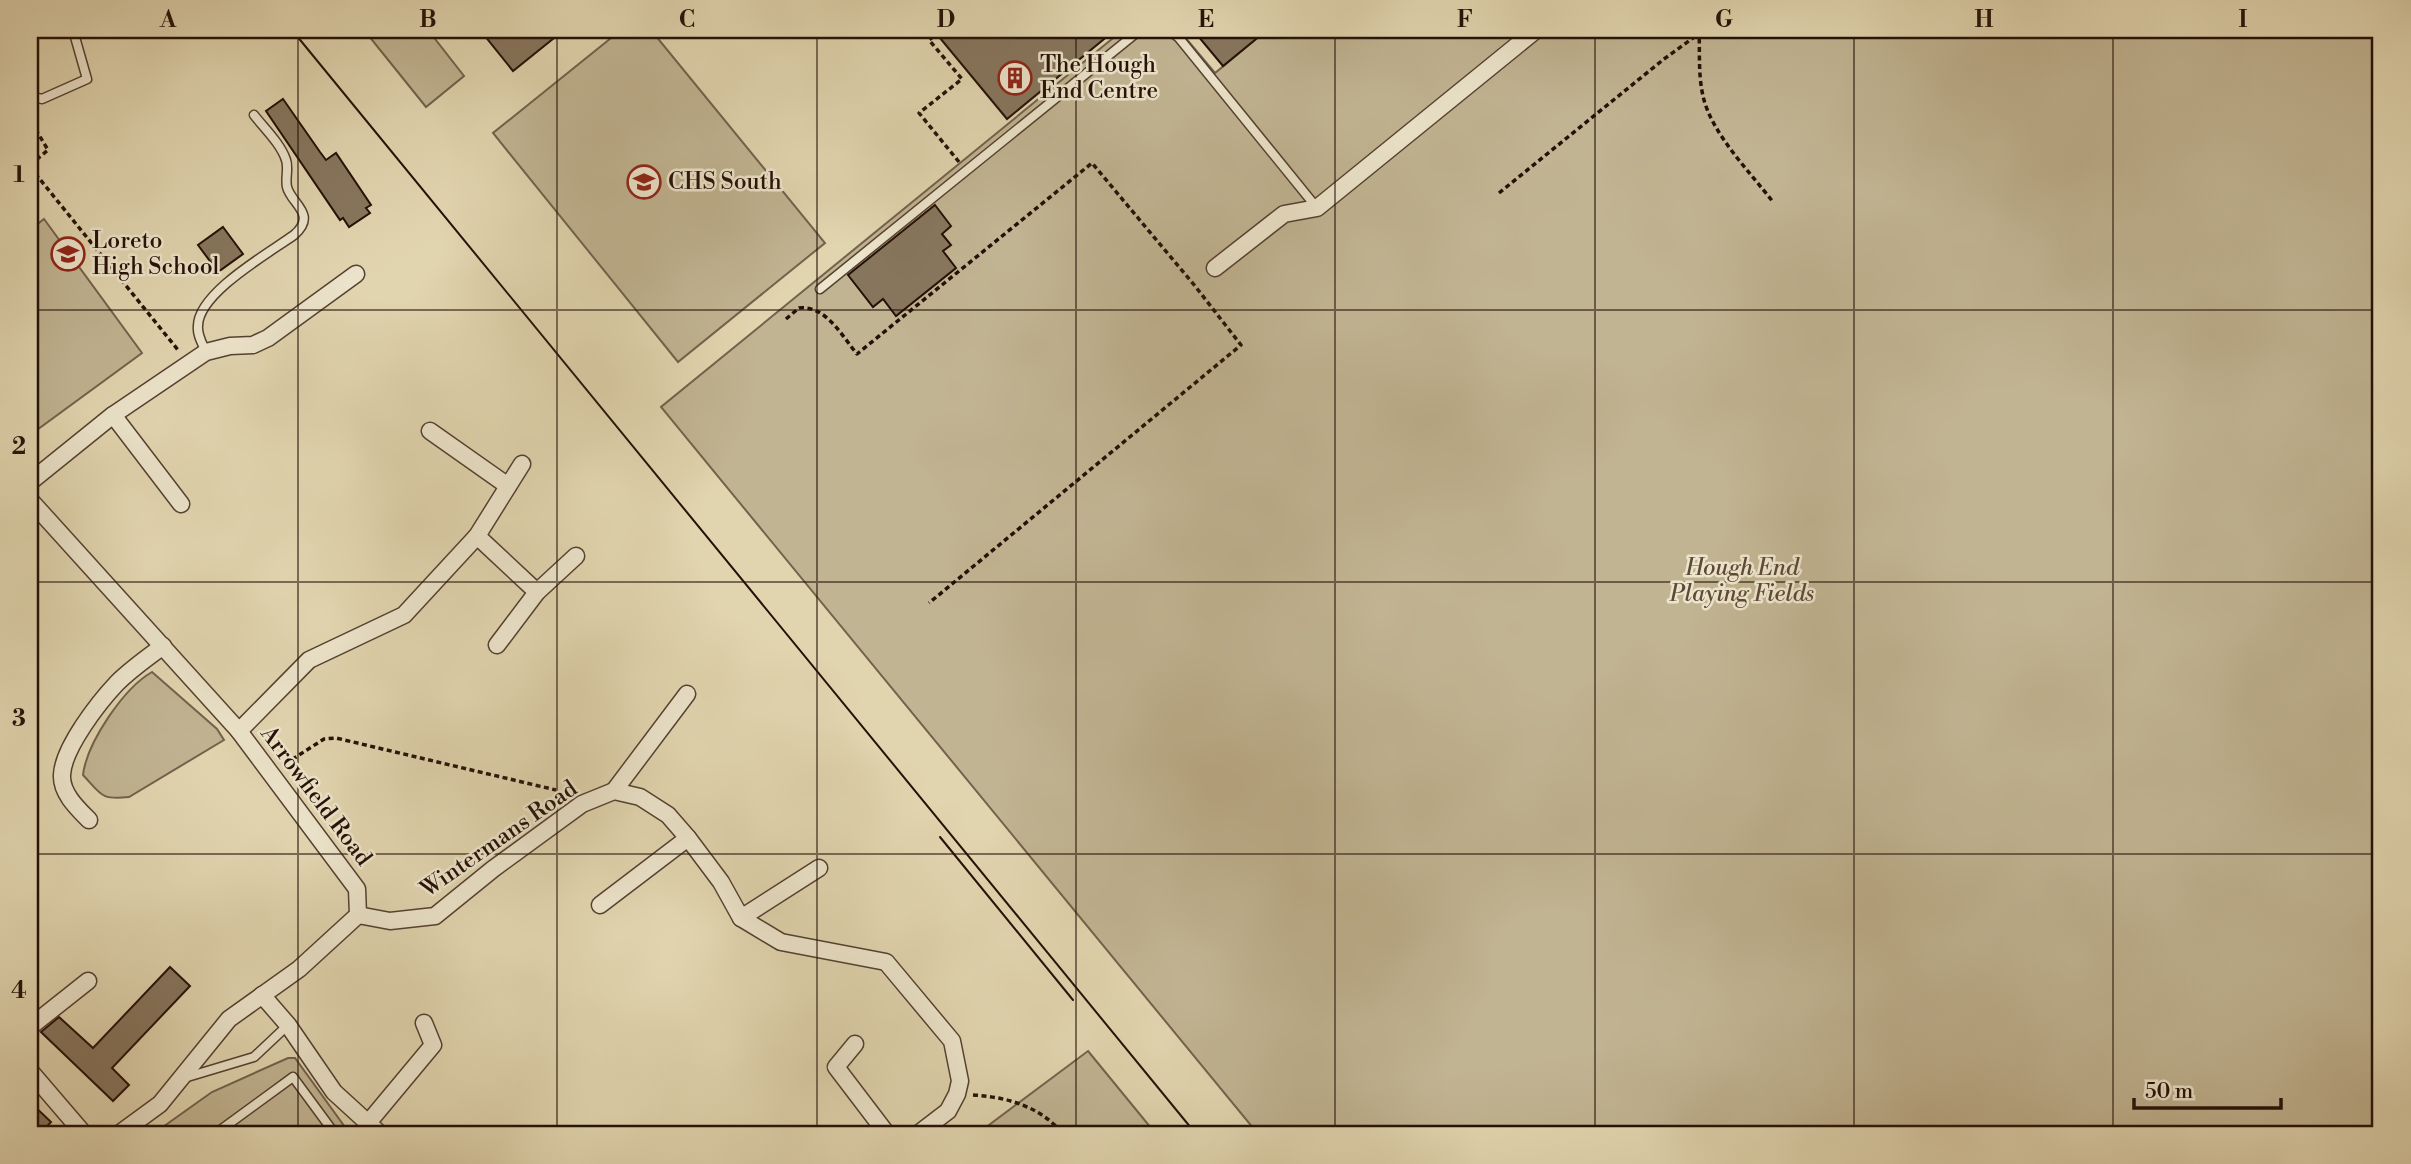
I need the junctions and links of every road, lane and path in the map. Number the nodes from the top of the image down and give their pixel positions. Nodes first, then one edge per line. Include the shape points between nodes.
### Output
1 (73, 30) edge
2 (929, 30) edge
3 (1140, 30) edge
4 (1169, 30) edge
5 (1536, 30) edge
6 (1700, 31) edge
7 (30, 96) edge
8 (42, 99) junction
9 (254, 115) dead end
10 (30, 166) edge
11 (966, 170) junction
12 (1499, 193) dead end
13 (1773, 202) dead end
14 (1317, 208) junction
15 (1215, 268) dead end
16 (356, 274) dead end
17 (820, 289) dead end
18 (786, 319) dead end
19 (206, 352) junction
20 (188, 363) junction
21 (113, 415) junction
22 (430, 431) dead end
23 (522, 464) dead end
24 (30, 482) edge
25 (508, 486) junction
26 (30, 500) edge
27 (181, 504) dead end
28 (477, 536) junction
29 (576, 556) dead end
30 (537, 592) junction
31 (929, 603) dead end
32 (497, 645) dead end
33 (163, 646) junction
34 (687, 694) dead end
35 (239, 731) junction
36 (270, 773) junction
37 (556, 790) dead end
38 (614, 790) junction
39 (89, 820) dead end
40 (688, 838) junction
41 (819, 868) dead end
42 (600, 905) dead end
43 (358, 915) junction
44 (741, 918) junction
45 (89, 981) dead end
46 (262, 995) junction
47 (424, 1023) dead end
48 (288, 1025) junction
49 (30, 1027) edge
50 (855, 1044) dead end
51 (30, 1071) edge
52 (180, 1079) junction
53 (957, 1094) junction
54 (368, 1123) junction
55 (83, 1134) edge
56 (119, 1134) edge
57 (215, 1134) edge
58 (335, 1134) edge
59 (380, 1134) edge
60 (887, 1134) edge
61 (918, 1134) edge
62 (1063, 1134) edge

1 - 8 lane via 87,79
2 - 11 path via 934,36 929,40 962,79 919,113
3 - 11 lane
4 - 14 lane
5 - 14 street
6 - 12 path
6 - 13 path via 1700,82 1709,114
7 - 8 lane
8 - 10 path via 30,120 48,150
9 - 19 lane via 288,162 288,189 299,204 303,222 294,235 209,301 198,327
10 - 20 path
11 - 17 lane
14 - 15 street via 1284,214
16 - 19 street via 268,338 253,345
18 - 31 path via 799,308 814,309 857,354 1092,163 1241,345
19 - 20 street
20 - 21 street
21 - 24 street
21 - 27 street
22 - 25 street
23 - 25 street
25 - 28 street
26 - 33 street, Arrowfield Road
28 - 30 street
28 - 35 street via 404,615 309,660
29 - 30 street
30 - 32 street
33 - 35 street, Arrowfield Road
33 - 39 street via 116,684 68,753 64,787
34 - 38 street
35 - 36 street, Arrowfield Road
36 - 37 path via 324,739 336,738
36 - 43 street, Arrowfield Road via 357,889
38 - 40 street, Wintermans Road via 640,797 668,815
38 - 43 street, Wintermans Road via 582,804 435,916 390,921
40 - 42 street
40 - 44 street, Wintermans Road
41 - 44 street
43 - 46 street via 299,969
44 - 53 street, Wintermans Road via 781,942 886,962 952,1041 960,1081
45 - 49 street
46 - 48 street
46 - 52 street via 229,1019
47 - 54 street via 433,1045
48 - 52 lane via 254,1057
48 - 54 street via 334,1092
50 - 60 street via 836,1067
51 - 55 street
52 - 56 street via 160,1104
53 - 61 street via 948,1111
53 - 62 path via 1018,1103 1045,1116
54 - 59 street
57 - 58 lane via 293,1077

